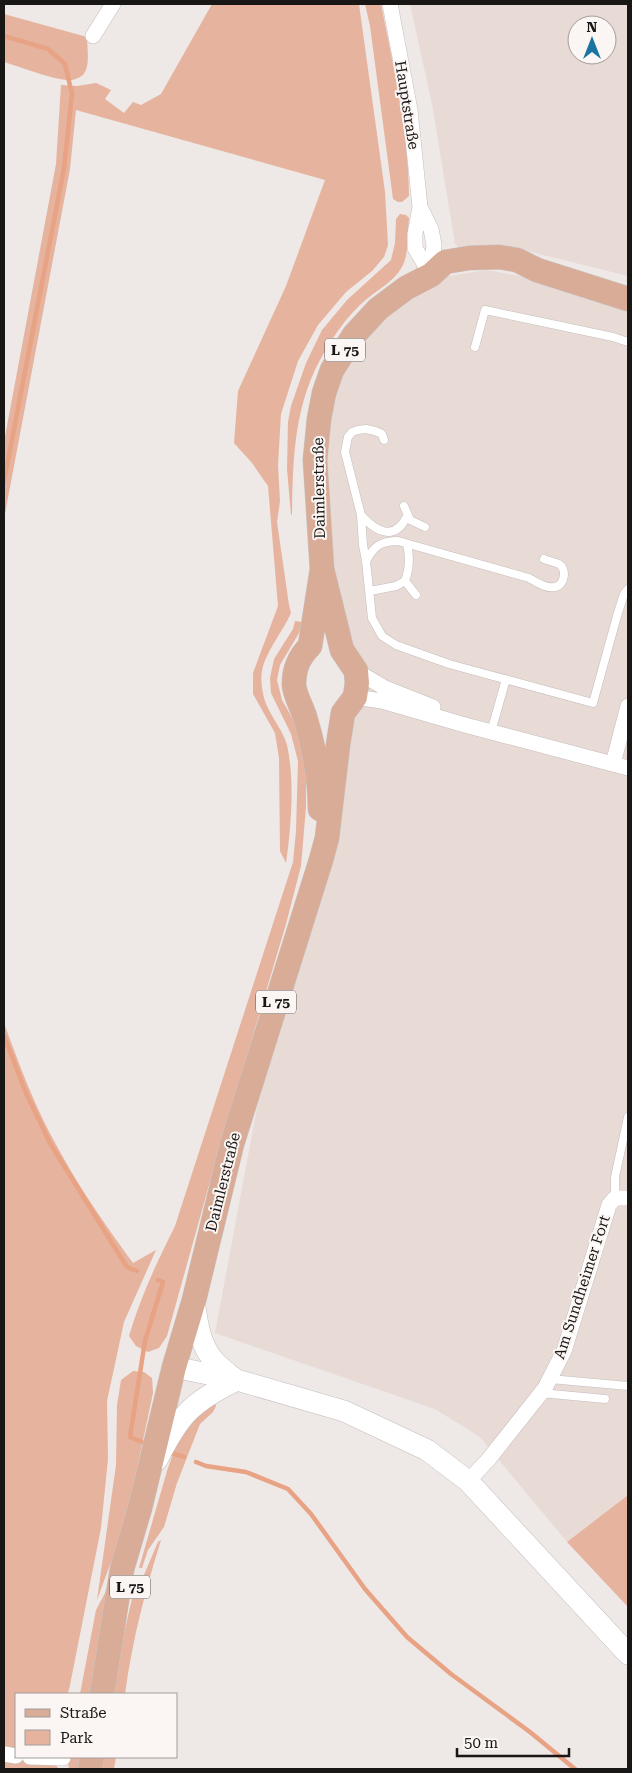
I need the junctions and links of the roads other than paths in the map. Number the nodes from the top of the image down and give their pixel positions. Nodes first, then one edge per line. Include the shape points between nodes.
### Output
1 (113, 4) edge
2 (390, 4) edge
3 (93, 36) dead end
4 (431, 275) junction
5 (628, 299) edge
6 (628, 342) edge
7 (475, 347) dead end
8 (384, 440) dead end
9 (404, 506) dead end
10 (361, 516) junction
11 (407, 516) junction
12 (426, 527) dead end
13 (407, 544) junction
14 (544, 559) dead end
15 (366, 562) junction
16 (322, 569) junction
17 (405, 581) junction
18 (628, 589) edge
19 (370, 592) junction
20 (416, 595) dead end
21 (310, 646) junction
22 (342, 650) junction
23 (356, 671) junction
24 (506, 679) junction
25 (349, 705) junction
26 (628, 706) edge
27 (302, 707) junction
28 (465, 725) junction
29 (491, 732) junction
30 (613, 764) junction
31 (628, 768) edge
32 (321, 860) junction
33 (628, 1117) edge
34 (622, 1198) edge
35 (194, 1300) junction
36 (174, 1367) junction
37 (550, 1379) junction
38 (237, 1380) junction
39 (628, 1386) edge
40 (541, 1393) junction
41 (605, 1400) dead end
42 (468, 1481) junction
43 (146, 1482) junction
44 (628, 1654) edge
45 (102, 1693) edge

1 - 3 street
2 - 4 street, Hauptstraße via 410,110 420,207 415,248
4 - 5 main road, Daimlerstraße / L 75 via 537,270
4 - 16 main road, Daimlerstraße / L 75 via 406,288 378,309 354,335 332,370 319,419 315,460
6 - 7 lane via 485,310
8 - 10 lane via 382,434 366,429 352,432 346,443 345,452
9 - 11 lane
10 - 11 lane via 370,526 392,532 400,528
10 - 15 lane
11 - 12 lane
13 - 14 lane via 529,578 542,586 555,587 562,583 563,568
13 - 15 lane via 388,541 378,545
13 - 17 lane via 409,571
15 - 19 lane
16 - 21 main road, Daimlerstraße / L 75
16 - 22 main road, Daimlerstraße / L 75
17 - 19 lane
17 - 20 lane
18 - 24 lane via 617,616 593,703
19 - 24 lane via 372,618 382,636 396,645 449,664
21 - 22 main road via 326,644
21 - 27 main road, Daimlerstraße / L 75 via 294,670 294,687
22 - 23 main road, Daimlerstraße / L 75
23 - 25 main road, Daimlerstraße / L 75 via 357,684
23 - 28 street
24 - 29 lane
25 - 27 main road via 326,718 313,716
25 - 28 street via 382,700
25 - 32 main road, Daimlerstraße / L 75 via 338,745
26 - 30 street
27 - 32 main road, Daimlerstraße / L 75 via 315,751 320,796
28 - 29 street
29 - 30 street
30 - 31 street
32 - 35 main road, Daimlerstraße / L 75 via 232,1144
33 - 34 lane via 615,1177
34 - 37 street, Am Sundheimer Fort via 609,1205 564,1351
35 - 36 main road, Daimlerstraße / L 75
35 - 38 street via 205,1347 215,1362
36 - 38 street
36 - 43 main road, Daimlerstraße / L 75
37 - 39 lane
37 - 40 street, Am Sundheimer Fort
38 - 42 street via 344,1412 428,1450
38 - 43 street via 214,1391 187,1411 172,1430
40 - 41 lane
40 - 42 street, Am Sundheimer Fort
42 - 44 street
43 - 45 main road, Daimlerstraße / L 75 via 122,1569

